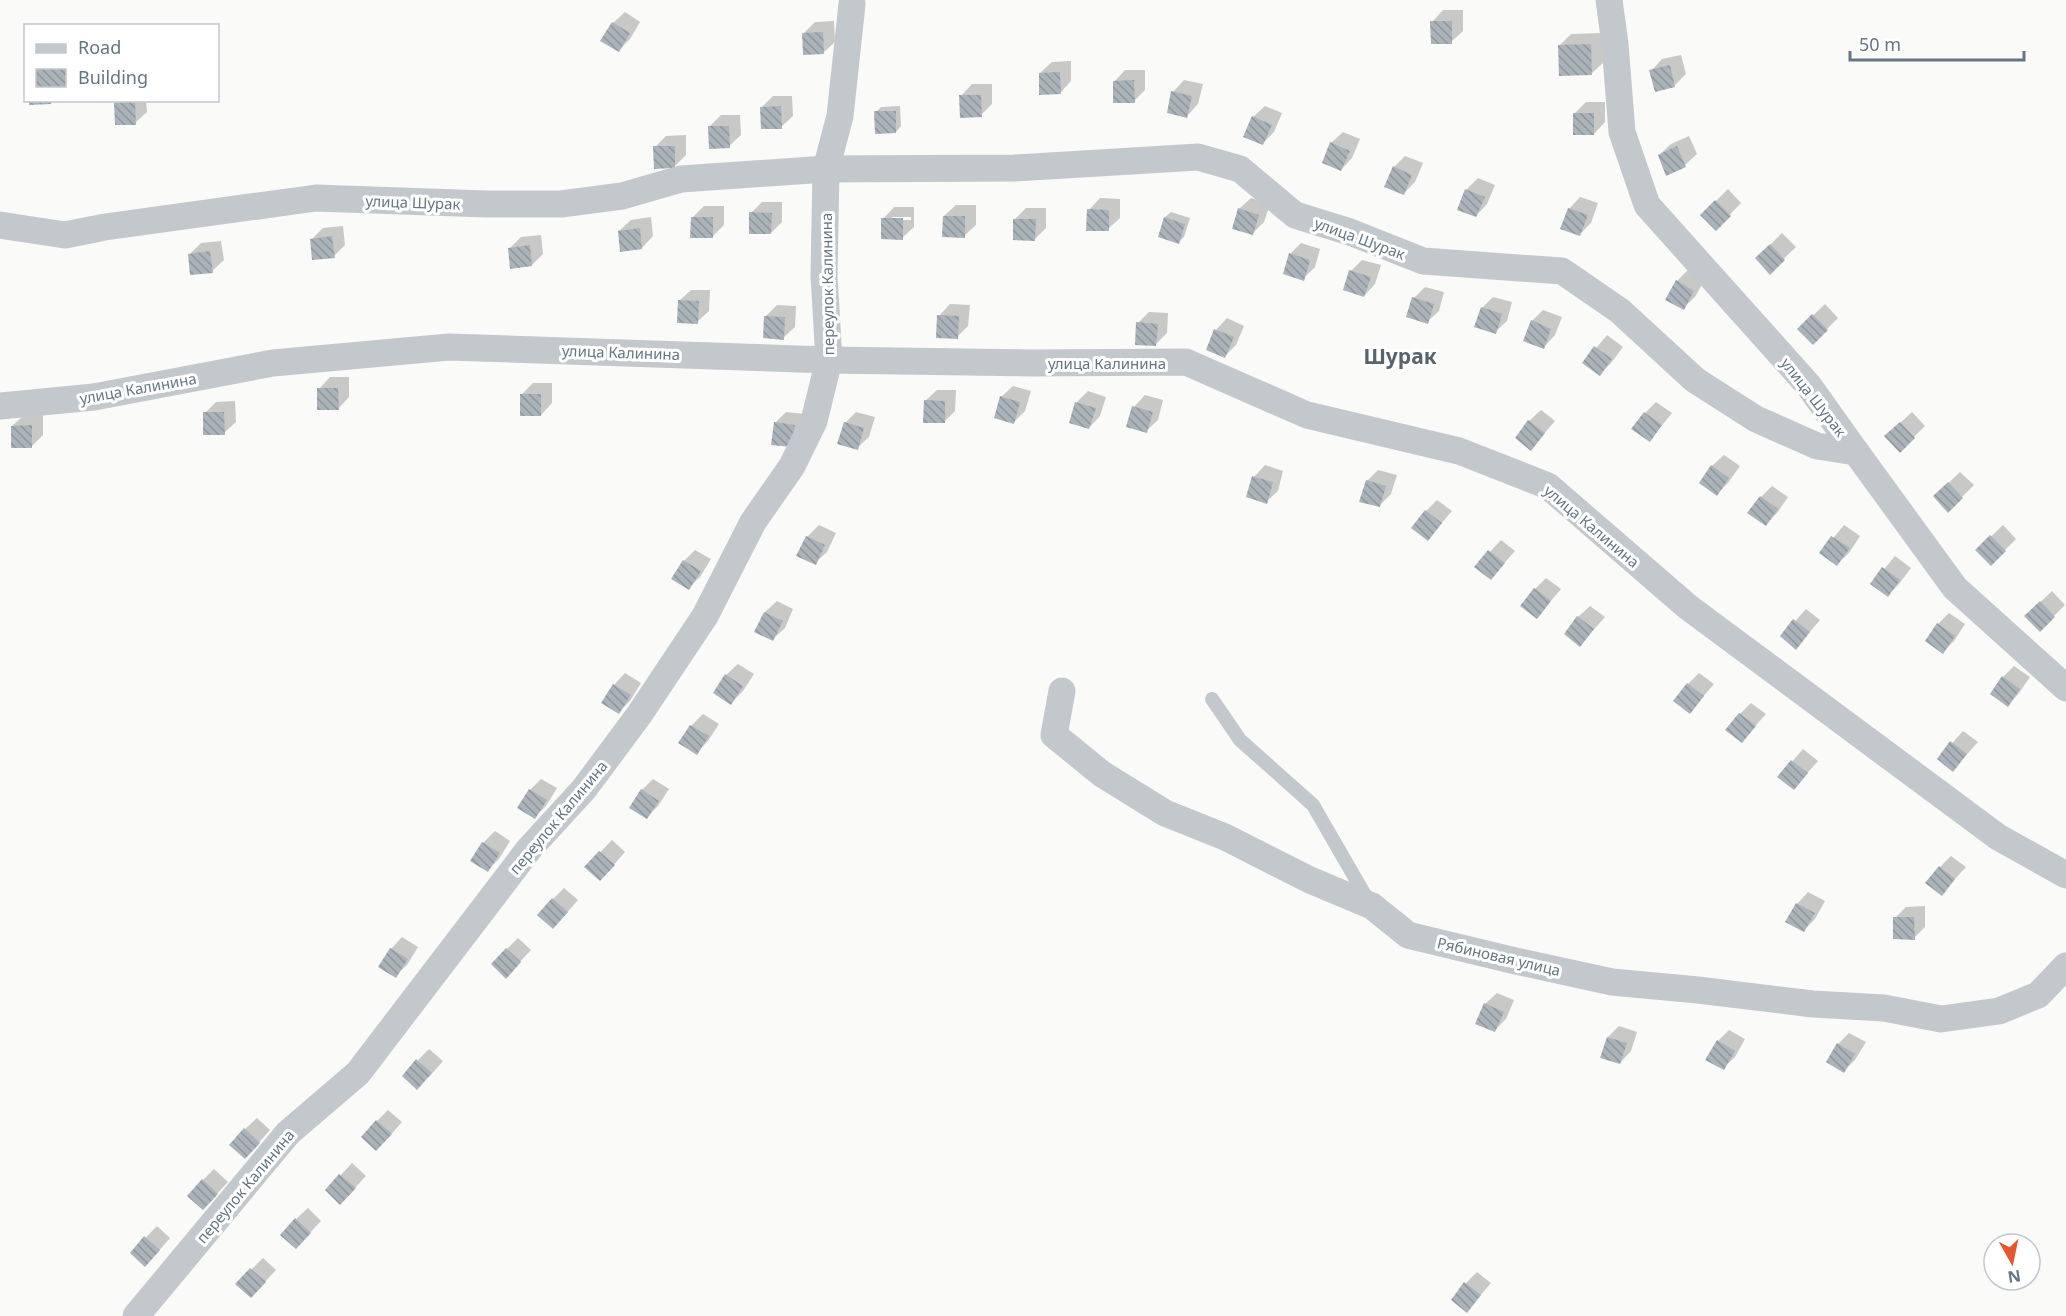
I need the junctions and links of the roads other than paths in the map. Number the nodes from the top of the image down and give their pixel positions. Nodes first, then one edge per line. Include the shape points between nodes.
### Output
1 (1609, 0) edge
2 (852, 1) edge
3 (826, 169) junction
4 (0, 225) edge
5 (828, 360) junction
6 (0, 406) edge
7 (1856, 452) junction
8 (2066, 688) edge
9 (1062, 691) dead end
10 (1212, 699) dead end
11 (2066, 875) edge
12 (1372, 906) junction
13 (2066, 966) edge
14 (136, 1316) edge

1 - 7 street, улица Шурак via 1622,132 1647,205 1809,386
2 - 3 street via 840,116
3 - 4 street, улица Шурак via 681,178 622,196 561,204 316,198 65,235
3 - 5 street, переулок Калинина via 824,276
3 - 7 street, улица Шурак via 1015,168 1198,158 1240,169 1295,215 1423,261 1563,271 1620,311 1695,380 1756,419 1818,446
5 - 6 street, улица Калинина via 449,347 273,363 94,397
5 - 11 street, улица Калинина via 1186,362 1306,415 1459,451 1548,486 1688,607 1998,837
5 - 14 street, переулок Калинина via 814,421 792,466 753,522 705,616 639,715 584,789 529,849 358,1073 288,1133
7 - 8 street, улица Шурак via 1955,588
9 - 12 street, Рябиновая улица via 1054,735 1101,774 1166,813
10 - 12 lane via 1240,740 1313,805
12 - 13 street, Рябиновая улица via 1408,935 1612,982 1884,1008 1941,1019 1999,1011 2038,995

